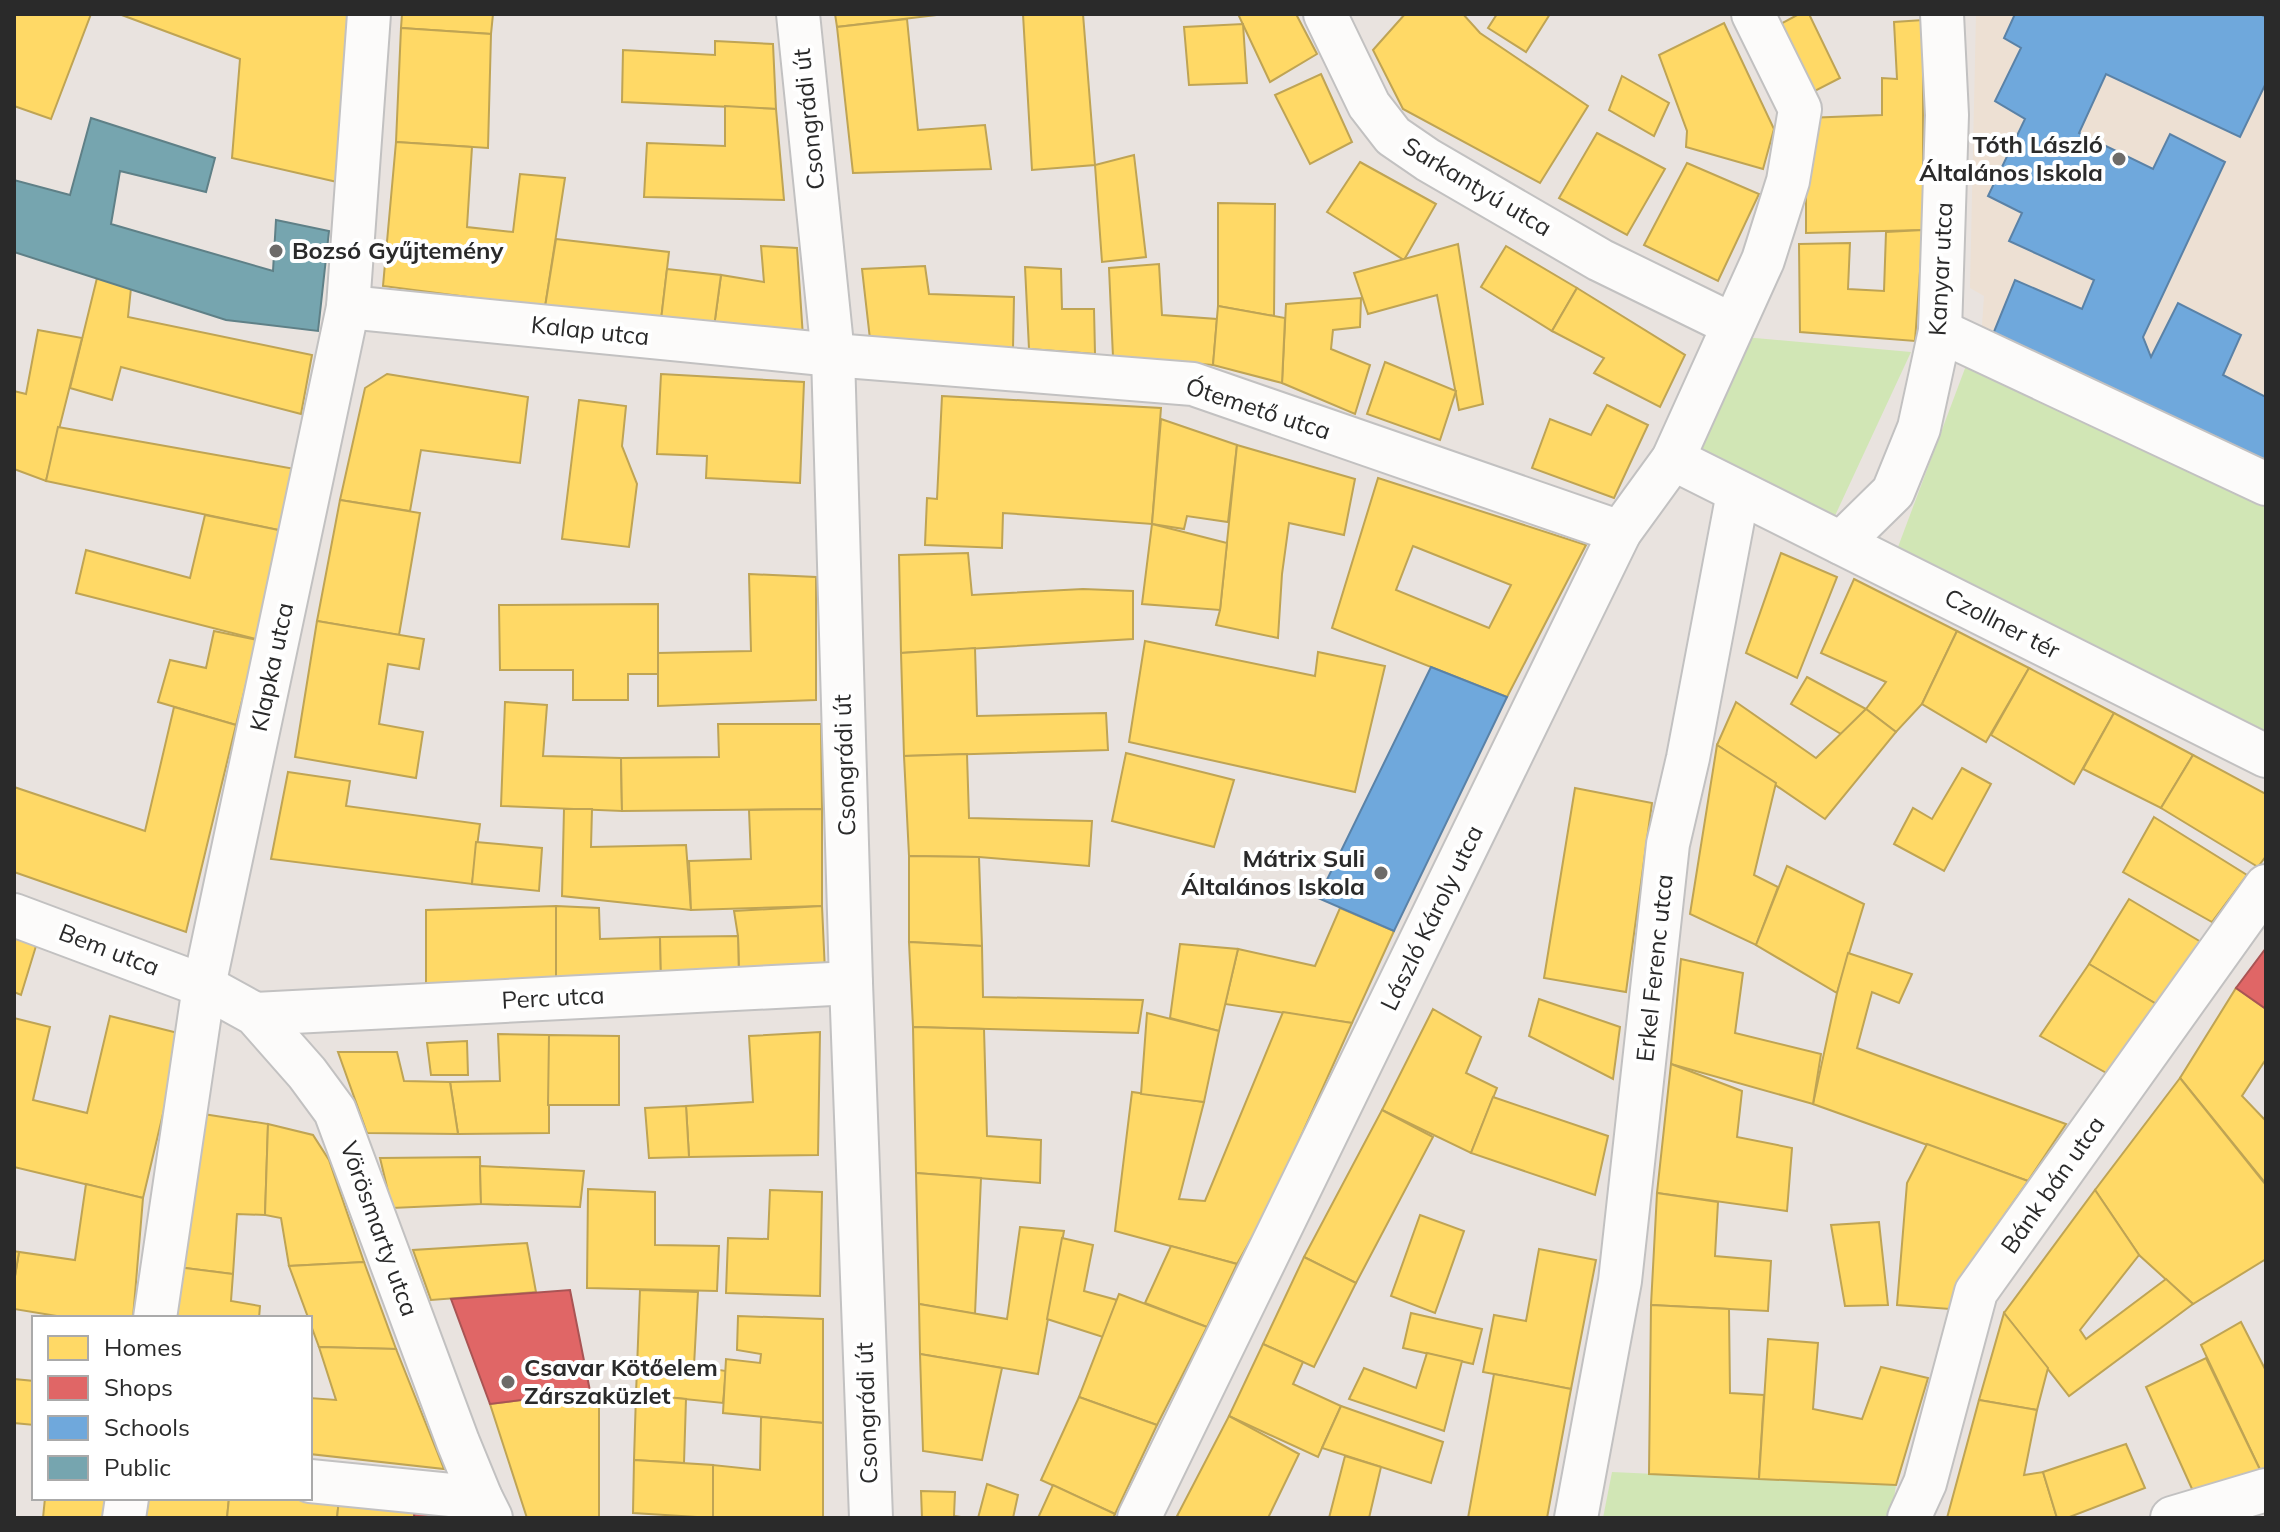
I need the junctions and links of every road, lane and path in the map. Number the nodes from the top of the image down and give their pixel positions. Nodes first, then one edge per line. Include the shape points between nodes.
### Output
1 (369, 14) edge
2 (798, 14) edge
3 (1325, 14) edge
4 (1753, 14) edge
5 (1942, 14) edge
6 (348, 307) junction
7 (1733, 325) junction
8 (1940, 331) junction
9 (833, 355) junction
10 (1673, 459) junction
11 (2266, 484) edge
12 (1738, 493) junction
13 (1620, 532) junction
14 (1841, 543) junction
15 (2266, 756) edge
16 (2266, 886) edge
17 (14, 915) edge
18 (851, 983) junction
19 (204, 986) junction
20 (255, 1014) junction
21 (155, 1316) edge
22 (312, 1481) edge
23 (2266, 1490) edge
24 (486, 1508) edge
25 (871, 1518) edge
26 (1139, 1518) edge
27 (1576, 1518) edge
28 (1909, 1518) edge
29 (2172, 1518) edge

1 - 6 street, Klapka utca
2 - 9 street, Csongrádi út
3 - 7 street, Sarkantyú utca via 1369,105 1393,136 1600,260
4 - 7 street, László Károly utca via 1800,109 1788,181 1763,260
5 - 8 street, Kanyar utca via 1947,115
6 - 9 street, Kalap utca
6 - 19 street, Klapka utca
7 - 10 street, László Károly utca
8 - 11 street
8 - 14 street, Kanyar utca via 1919,428 1893,492
9 - 13 street, Ótemető utca via 1193,384
9 - 18 street, Csongrádi út
10 - 12 street
10 - 13 street, László Károly utca
12 - 14 street, Czollner tér
12 - 27 street, Erkel Ferenc utca via 1668,844 1620,1281
13 - 26 street, László Károly utca
14 - 15 street, Czollner tér
16 - 28 street, Bánk bán utca via 1976,1292 1925,1483
17 - 19 street, Bem utca
18 - 20 street, Perc utca
18 - 25 street, Csongrádi út
19 - 20 street, Vörösmarty utca
19 - 21 street, Klapka utca
20 - 24 street, Vörösmarty utca via 335,1111
22 - 24 street
23 - 29 street

